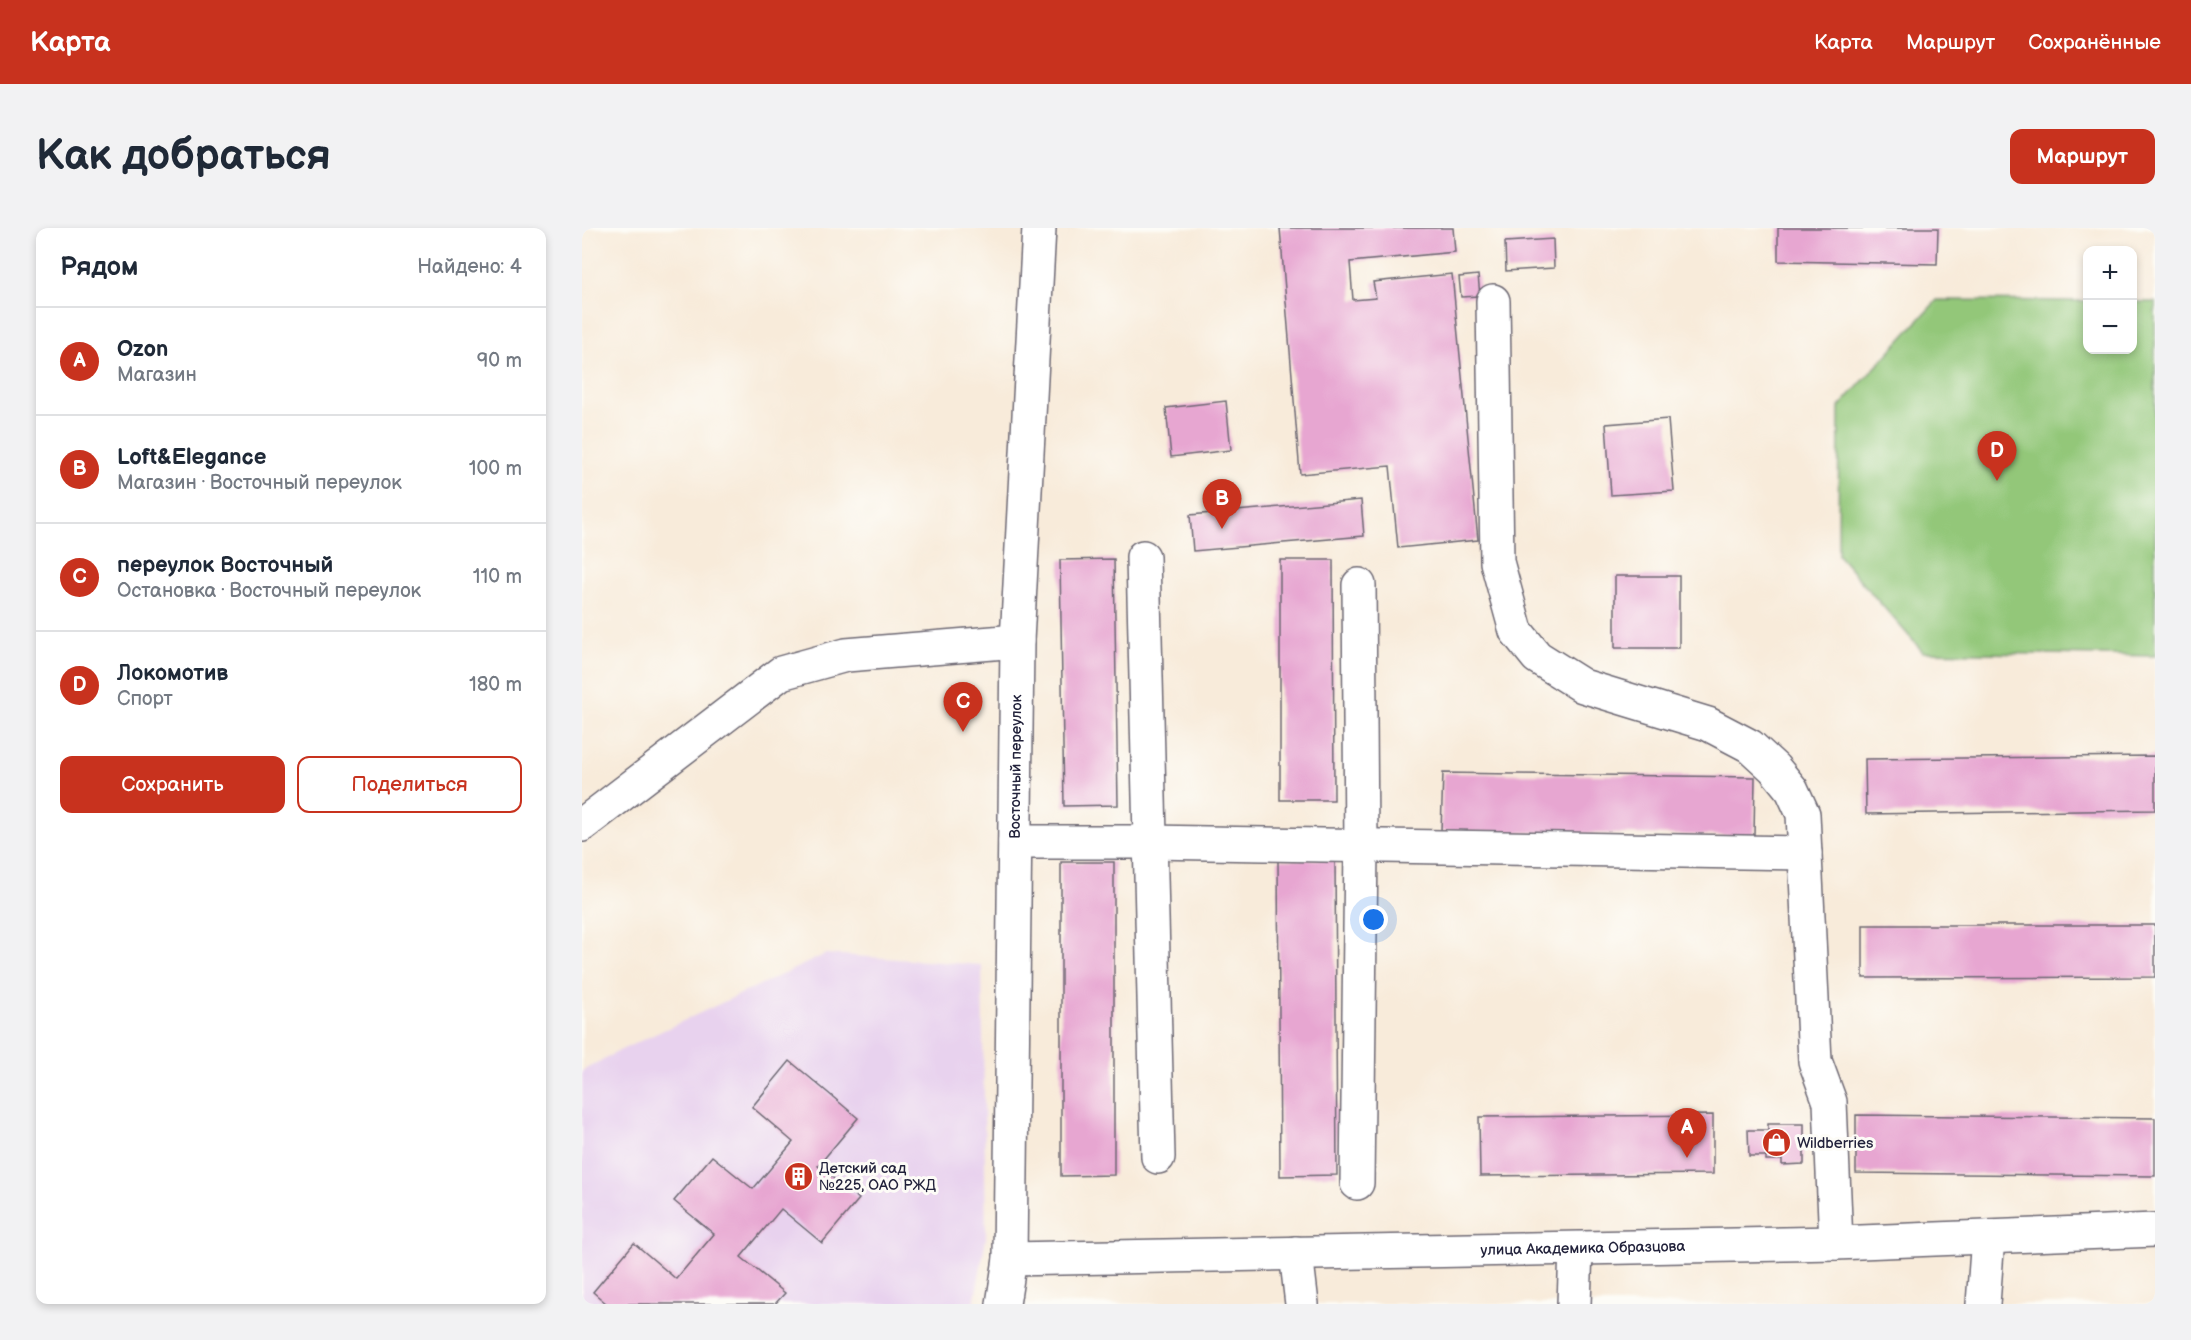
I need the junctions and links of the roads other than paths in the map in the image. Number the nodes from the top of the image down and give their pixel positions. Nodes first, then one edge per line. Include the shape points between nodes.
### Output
1 (1039, 228) edge
2 (1493, 301) dead end
3 (1143, 557) dead end
4 (1359, 585) dead end
5 (1017, 641) junction
6 (582, 825) edge
7 (1015, 842) junction
8 (1150, 842) junction
9 (1361, 846) junction
10 (1805, 853) junction
11 (1158, 1157) dead end
12 (1357, 1183) dead end
13 (2155, 1230) edge
14 (1988, 1237) junction
15 (1836, 1244) junction
16 (1576, 1248) junction
17 (1296, 1253) junction
18 (1010, 1259) junction
19 (1003, 1304) edge
20 (1302, 1304) edge
21 (1574, 1304) edge
22 (1983, 1304) edge

1 - 5 street, Восточный переулок
2 - 10 street via 1497,562 1515,631 1537,657 1584,686 1708,724 1750,746 1792,790 1803,814
3 - 8 street
4 - 9 street
5 - 6 street via 846,655 781,673
5 - 7 street, Восточный переулок
7 - 8 street
7 - 18 street, Восточный переулок
8 - 9 street
8 - 11 street
9 - 10 street
9 - 12 street
10 - 15 street via 1815,1061 1830,1102
13 - 14 street, улица Академика Образцова
14 - 15 street, улица Академика Образцова
14 - 22 street
15 - 16 street, улица Академика Образцова
16 - 17 street, улица Академика Образцова
16 - 21 street
17 - 18 street, улица Академика Образцова
17 - 20 street
18 - 19 street, Восточный переулок

